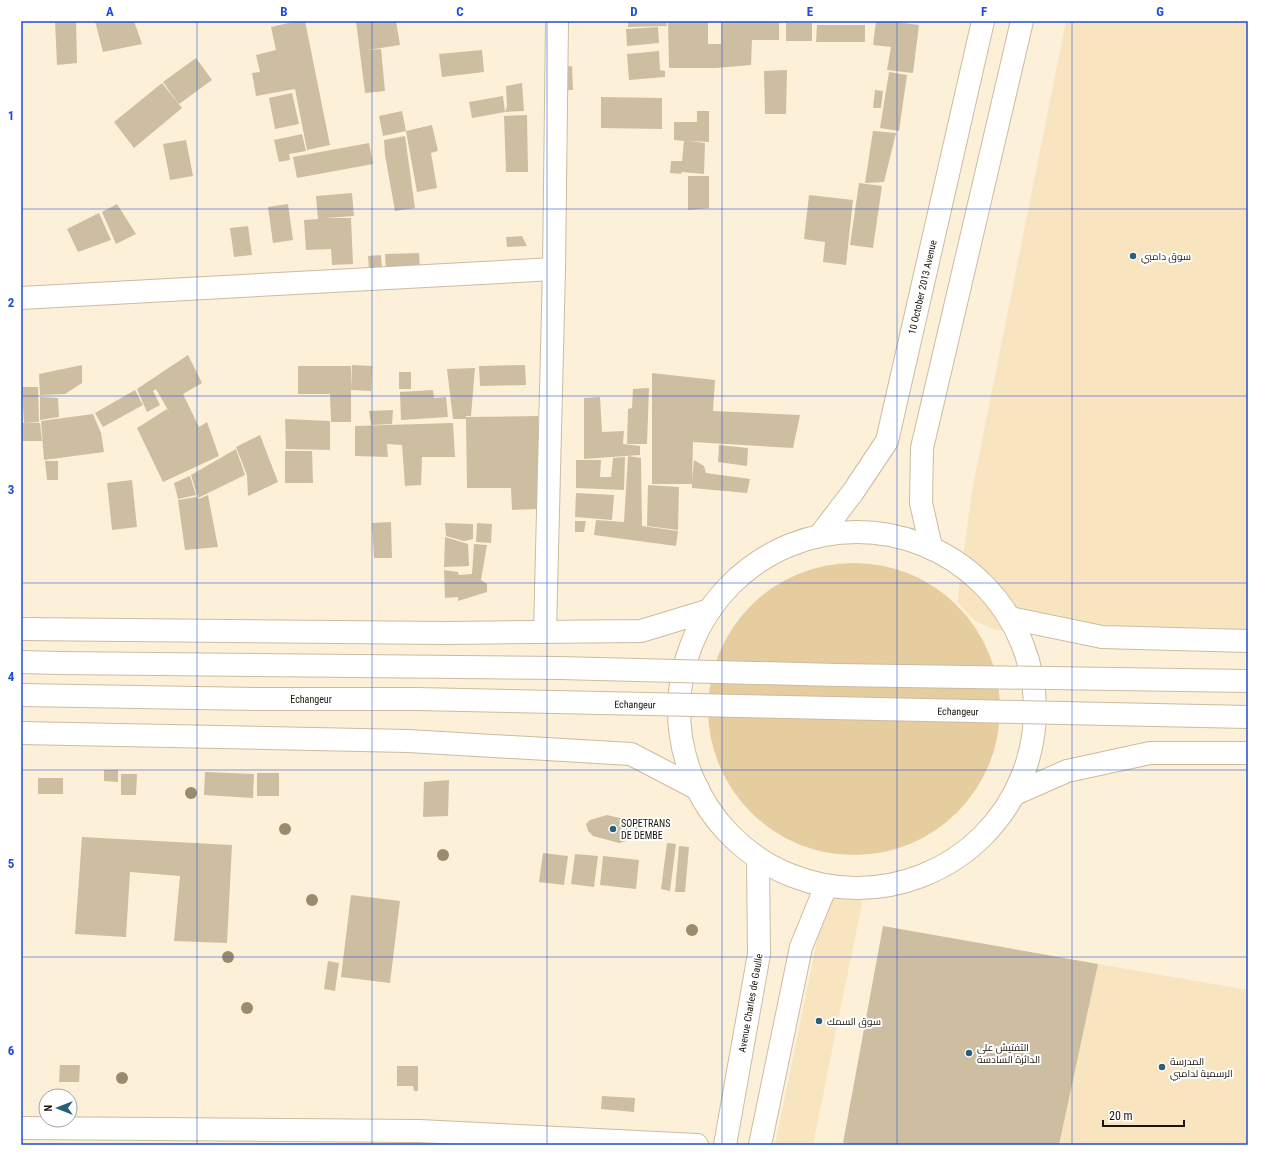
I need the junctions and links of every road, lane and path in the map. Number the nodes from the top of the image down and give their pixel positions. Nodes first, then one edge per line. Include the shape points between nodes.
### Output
1 (557, 21) edge
2 (983, 21) edge
3 (1022, 21) edge
4 (554, 268) junction
5 (21, 298) edge
6 (820, 535) junction
7 (931, 547) junction
8 (710, 610) junction
9 (1010, 618) junction
10 (21, 629) edge
11 (545, 632) junction
12 (1248, 641) edge
13 (21, 662) edge
14 (1248, 681) edge
15 (21, 695) edge
16 (1248, 717) edge
17 (21, 733) edge
18 (1248, 753) edge
19 (698, 789) junction
20 (1015, 794) junction
21 (758, 859) junction
22 (826, 886) junction
23 (21, 1128) edge
24 (80, 1137) edge
25 (696, 1145) edge
26 (725, 1145) edge
27 (760, 1145) edge

1 - 4 main road
2 - 6 main road, 10 October 2013 Avenue via 887,441
3 - 7 main road via 922,448 921,503
4 - 5 main road
4 - 11 main road
6 - 7 main road via 877,532
6 - 8 main road via 788,545 758,562 731,584
7 - 9 main road via 962,565 989,589
8 - 11 main road via 641,630
8 - 19 main road via 688,655 680,705 684,748
9 - 12 main road via 1102,637
9 - 20 main road via 1024,648 1033,679 1035,712 1030,754
10 - 11 main road
13 - 14 main road, bridge via 559,668
15 - 16 main road, Echangeur, bridge via 417,698
17 - 19 main road via 408,741 631,754
18 - 20 main road via 1150,753 1067,771
19 - 21 main road via 719,822 734,839
20 - 22 main road via 981,839 936,871 882,888
21 - 22 main road via 791,876
21 - 26 main road, Avenue Charles de Gaulle via 759,954
22 - 27 main road via 801,947
23 - 24 main road
24 - 25 main road via 419,1131

